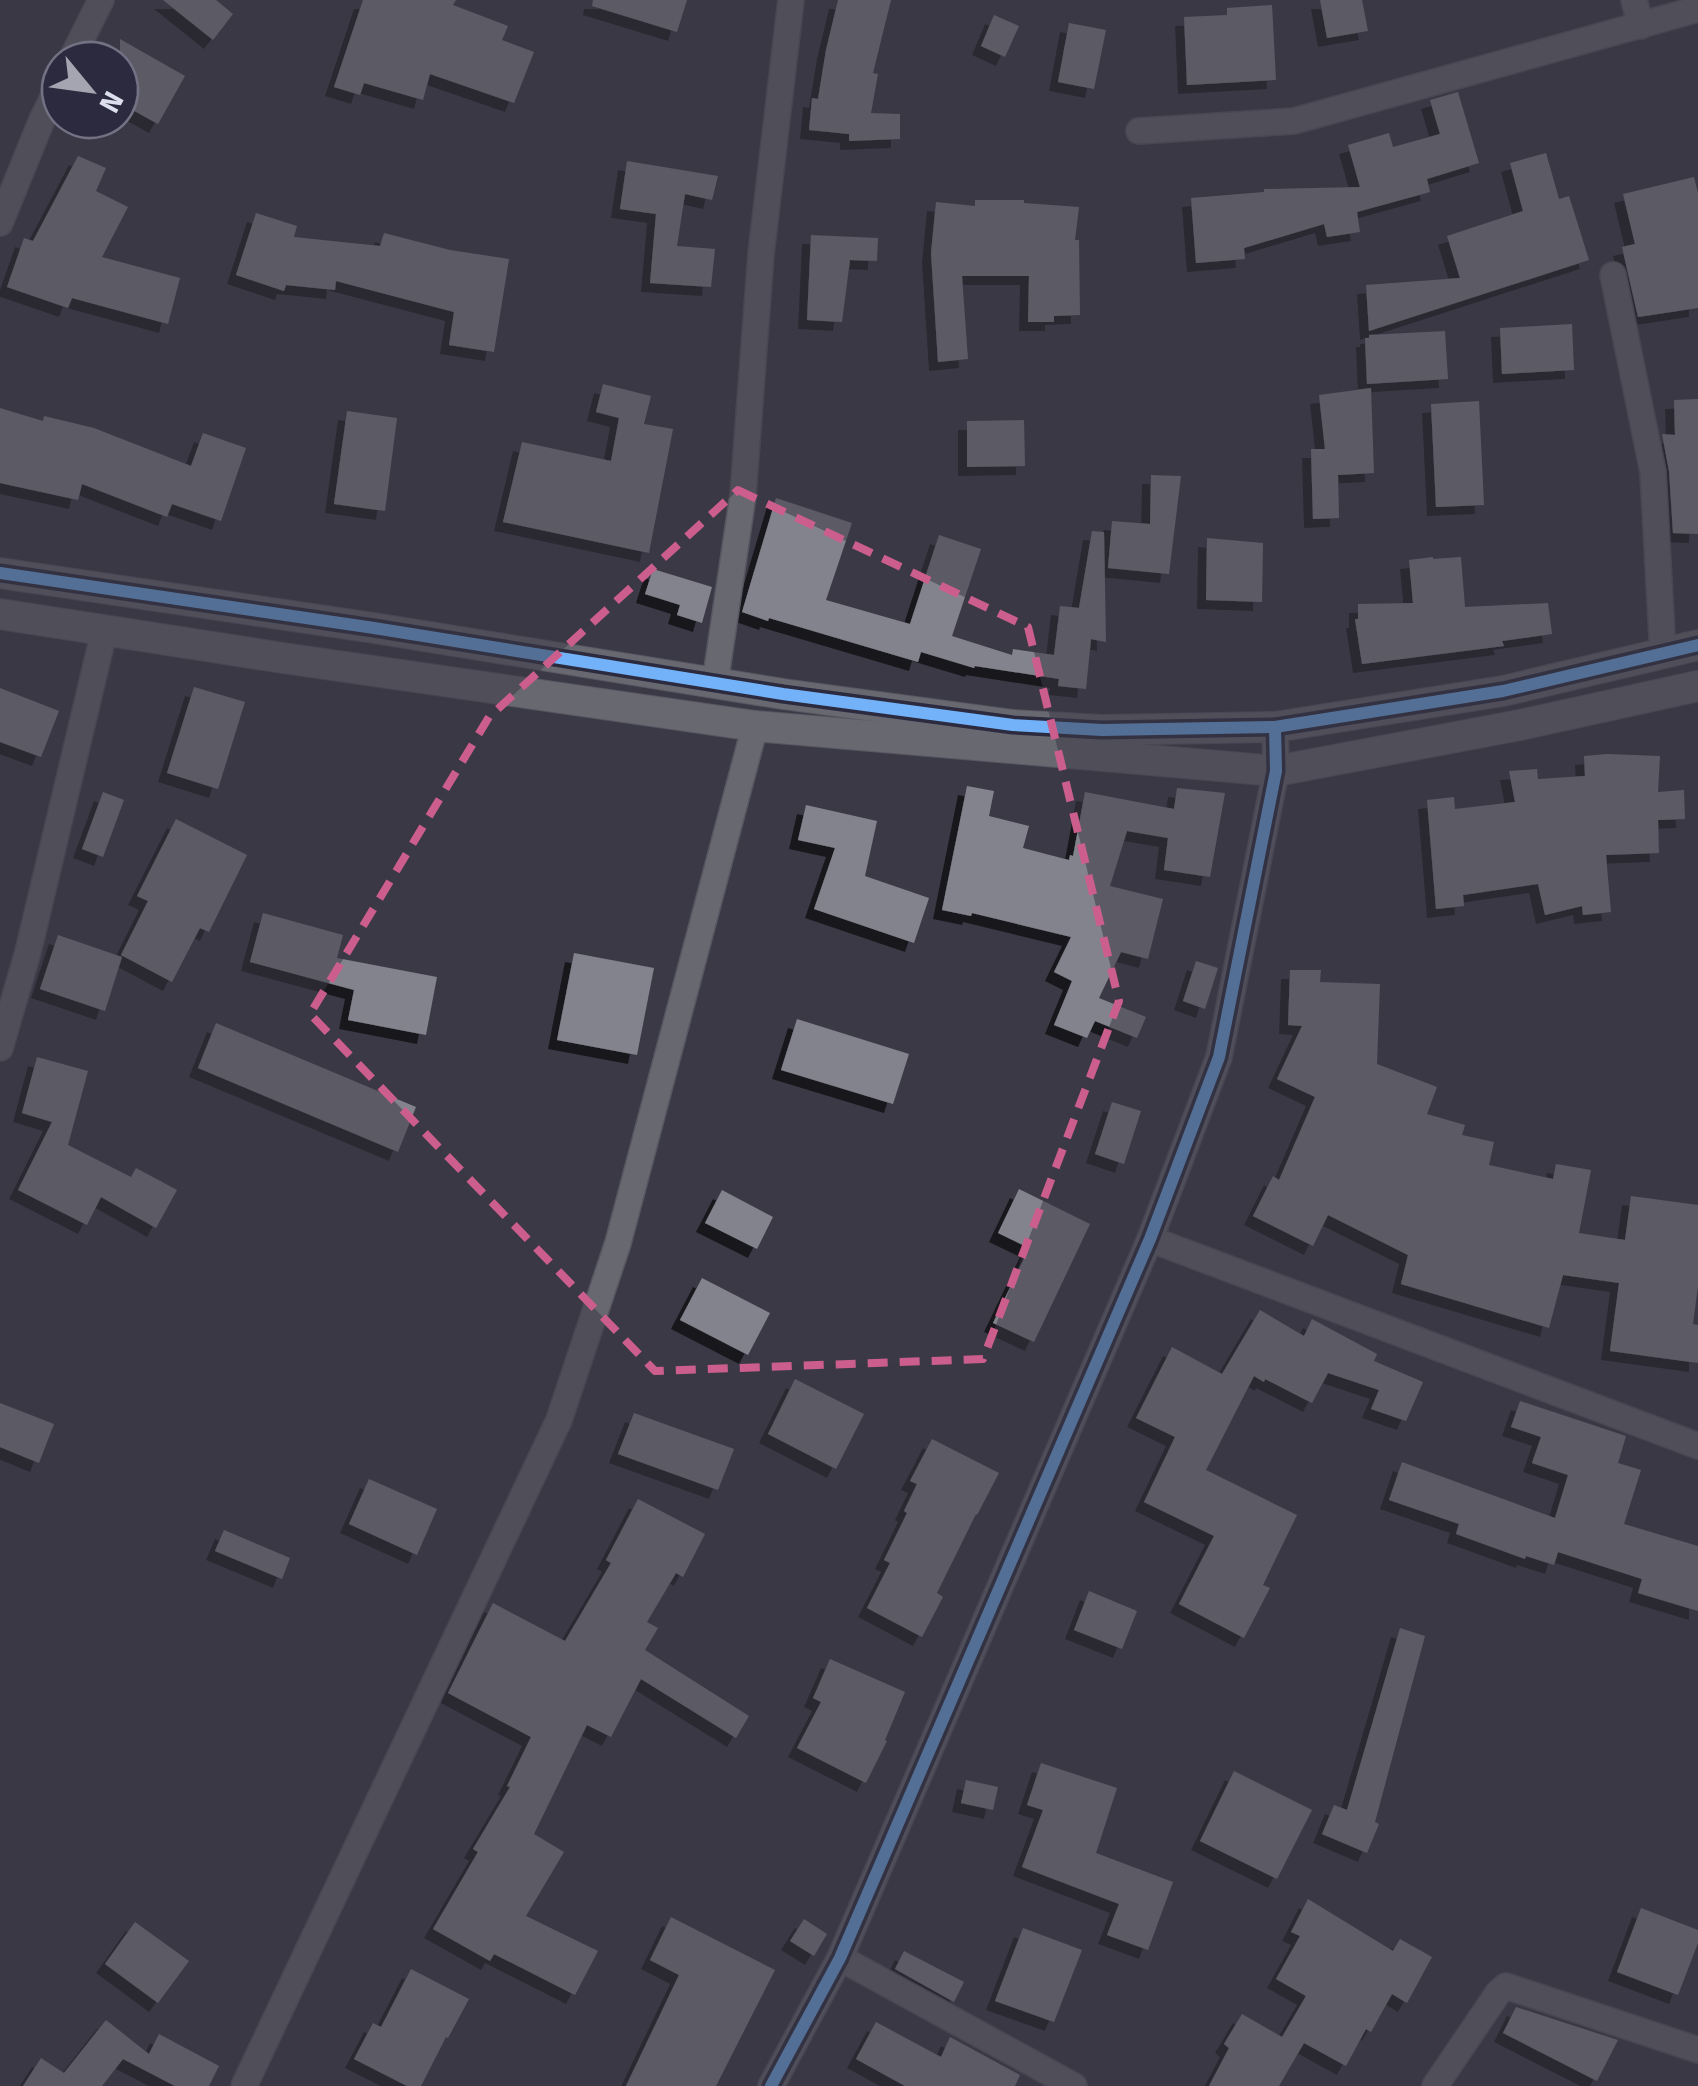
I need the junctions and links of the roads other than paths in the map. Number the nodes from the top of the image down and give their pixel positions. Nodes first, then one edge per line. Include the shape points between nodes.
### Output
1 (100, 0) edge
2 (791, 0) edge
3 (1634, 0) edge
4 (1698, 8) edge
5 (1640, 26) junction
6 (81, 40) edge
7 (40, 124) edge
8 (1139, 130) dead end
9 (0, 223) edge
10 (1613, 275) dead end
11 (0, 573) edge
12 (0, 614) edge
13 (104, 632) junction
14 (1698, 645) edge
15 (1663, 654) junction
16 (714, 682) junction
17 (1698, 686) edge
18 (756, 726) junction
19 (1275, 727) junction
20 (1276, 771) junction
21 (0, 1048) edge
22 (1150, 1239) junction
23 (1698, 1446) edge
24 (840, 1958) junction
25 (1698, 2050) edge
26 (244, 2086) edge
27 (771, 2086) edge
28 (1074, 2086) edge
29 (1435, 2086) edge

1 - 6 street
2 - 16 street via 761,254 743,495
3 - 5 street
4 - 5 street
5 - 8 street via 1294,121
7 - 9 street
10 - 15 street via 1653,472
11 - 16 street
12 - 13 street
13 - 18 street
13 - 21 street
14 - 15 street
15 - 19 street via 1503,691
16 - 19 street via 1013,726
17 - 20 street
18 - 20 street
18 - 26 street via 618,1243 559,1420
19 - 20 street
20 - 22 street via 1218,1057
22 - 23 street
22 - 24 street
24 - 27 street
24 - 28 street
25 - 29 street via 1506,1986

